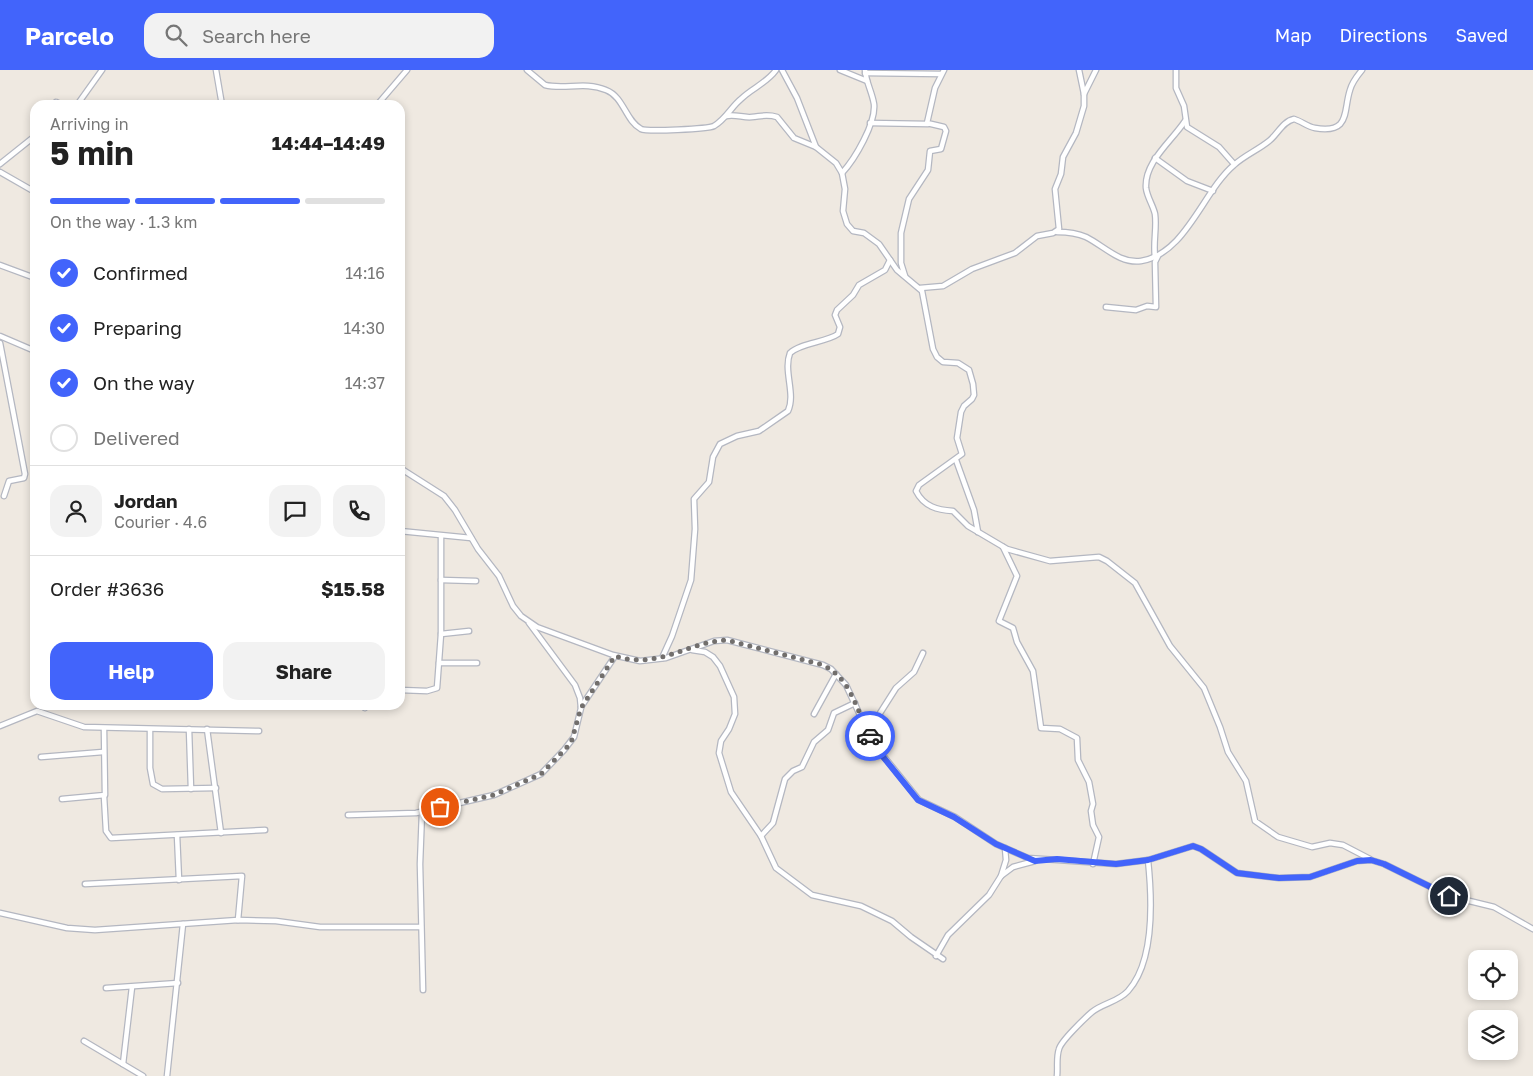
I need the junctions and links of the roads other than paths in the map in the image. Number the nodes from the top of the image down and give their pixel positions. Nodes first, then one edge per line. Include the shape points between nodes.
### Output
1 (102, 70) edge
2 (216, 70) edge
3 (407, 70) edge
4 (527, 70) edge
5 (776, 70) edge
6 (782, 70) edge
7 (840, 70) edge
8 (1079, 70) edge
9 (1096, 70) edge
10 (1176, 70) edge
11 (1362, 70) edge
12 (865, 72) edge
13 (942, 72) edge
14 (866, 81) junction
15 (1084, 94) junction
16 (81, 100) edge
17 (221, 100) edge
18 (381, 100) edge
19 (726, 116) junction
20 (1185, 121) junction
21 (870, 122) junction
22 (928, 124) junction
23 (30, 140) edge
24 (816, 147) junction
25 (1155, 158) junction
26 (0, 164) edge
27 (1234, 164) junction
28 (0, 172) edge
29 (842, 173) junction
30 (30, 189) edge
31 (1212, 191) junction
32 (1057, 232) junction
33 (901, 253) junction
34 (1157, 256) junction
35 (890, 260) junction
36 (0, 265) edge
37 (30, 276) edge
38 (905, 276) junction
39 (920, 288) junction
40 (929, 288) junction
41 (924, 293) junction
42 (1106, 307) dead end
43 (0, 336) edge
44 (0, 343) edge
45 (30, 349) edge
46 (956, 460) junction
47 (405, 471) edge
48 (4, 496) dead end
49 (405, 532) edge
50 (978, 532) junction
51 (441, 536) junction
52 (471, 538) junction
53 (1003, 547) junction
54 (441, 580) junction
55 (476, 581) dead end
56 (528, 622) junction
57 (469, 631) dead end
58 (441, 634) junction
59 (690, 649) junction
60 (922, 653) dead end
61 (615, 656) junction
62 (662, 658) junction
63 (439, 663) junction
64 (477, 663) dead end
65 (836, 674) junction
66 (405, 690) edge
67 (855, 703) junction
68 (581, 708) junction
69 (814, 714) dead end
70 (0, 726) edge
71 (104, 729) junction
72 (189, 729) junction
73 (207, 729) junction
74 (150, 730) junction
75 (259, 731) dead end
76 (868, 732) junction
77 (103, 752) junction
78 (41, 757) dead end
79 (216, 788) junction
80 (191, 789) junction
81 (104, 796) junction
82 (62, 799) dead end
83 (422, 812) junction
84 (348, 815) dead end
85 (264, 830) dead end
86 (221, 832) junction
87 (176, 835) junction
88 (761, 836) junction
89 (1005, 848) junction
90 (1148, 860) junction
91 (1371, 860) junction
92 (1035, 861) junction
93 (1093, 864) junction
94 (1001, 876) junction
95 (178, 880) junction
96 (85, 884) dead end
97 (0, 913) edge
98 (238, 920) junction
99 (183, 924) junction
100 (421, 927) junction
101 (1533, 929) edge
102 (936, 956) junction
103 (943, 959) dead end
104 (178, 983) junction
105 (132, 987) junction
106 (106, 988) dead end
107 (423, 990) dead end
108 (84, 1041) dead end
109 (123, 1064) junction
110 (143, 1076) edge
111 (167, 1076) edge
112 (1057, 1076) edge

1 - 16 street
2 - 17 street
3 - 18 street
4 - 19 street via 549,86 576,85 609,91 620,101 632,121 645,130 706,128
5 - 19 street via 772,77 739,100
6 - 24 street
7 - 14 street
8 - 15 street
9 - 15 street
10 - 20 street via 1176,88 1184,106
11 - 27 street via 1350,89 1346,116 1336,127 1316,128 1291,120 1270,140
12 - 13 street
12 - 14 street
13 - 22 street via 935,88
14 - 21 street via 874,103
15 - 32 street via 1076,133 1063,157 1055,189 1060,225
19 - 24 street via 764,114 777,117 794,138
20 - 25 street
20 - 27 street via 1188,129 1219,147
21 - 22 street
21 - 29 street via 853,160
22 - 33 street via 944,126 946,131 942,148 930,151 927,172 909,199 901,233
23 - 26 street
24 - 29 street via 836,163
25 - 31 street via 1188,180
25 - 34 street via 1146,185 1155,215
27 - 31 street
28 - 30 street
29 - 35 street via 845,189 842,211 847,224 853,231 874,240
31 - 34 street via 1183,232
32 - 34 street via 1086,237 1129,260
32 - 40 street via 1037,236 1015,253 972,269 943,286
33 - 35 street
33 - 38 street
34 - 42 street via 1156,307 1136,310
35 - 38 street
35 - 62 street via 885,270 859,285 853,296 837,310 838,334 790,353 788,411 759,431 729,439 717,447 709,482 694,499 691,580
36 - 37 street
38 - 39 street
39 - 40 street
39 - 41 street
40 - 41 street
41 - 46 street via 934,353 943,362 969,370 973,384 972,400 961,412 957,438 962,454
43 - 45 street
44 - 48 street via 25,474 24,478 9,481
46 - 50 street via 974,510
46 - 50 street via 919,485 916,491 925,503 940,511 954,511
47 - 52 street via 441,493
49 - 51 street
50 - 53 street
51 - 52 street
51 - 54 street
52 - 56 street via 499,576 513,606
53 - 91 street via 1050,561 1099,557 1133,580 1170,646 1204,688 1230,756 1246,781 1255,821 1278,837 1312,847 1330,842 1343,844
53 - 93 street via 1017,576 998,621 1013,628 1017,642 1034,671 1041,728 1066,730 1077,738 1078,760 1089,782 1092,821 1099,837
54 - 55 street
54 - 58 street
56 - 61 street
56 - 68 street via 575,685
57 - 58 street
58 - 63 street
59 - 62 street
59 - 65 street via 714,641 734,640 820,664
59 - 88 street via 713,657 734,697 735,714 720,741 719,753 731,792
60 - 76 street via 914,672 896,688
61 - 62 street via 640,661
61 - 68 street
63 - 64 street
63 - 66 street via 437,688
65 - 67 street
65 - 69 street
67 - 76 street
67 - 88 street via 834,713 828,730 814,742 802,767 787,776 773,823
68 - 83 street via 571,743 541,774 494,795
70 - 71 street via 37,711 77,726
71 - 74 street
71 - 77 street
72 - 73 street
72 - 74 street
72 - 80 street
73 - 75 street
73 - 79 street
74 - 80 street via 153,784 162,789
76 - 89 street via 880,753 918,800 954,817
77 - 78 street
77 - 81 street
79 - 80 street
79 - 86 street
81 - 82 street
81 - 87 street via 106,831 110,838
83 - 84 street
83 - 100 street
85 - 86 street
86 - 87 street
87 - 95 street
88 - 102 street via 776,868 812,895 861,906 892,921
89 - 92 street
89 - 94 street via 1006,860
90 - 91 street via 1193,846 1237,873 1279,878 1310,877 1357,861
90 - 93 street
90 - 112 street via 1151,895 1149,933 1141,969 1123,995 1092,1012 1063,1042 1057,1057
91 - 101 street via 1449,896 1494,907
92 - 93 street via 1057,859
92 - 94 street via 1013,867
94 - 102 street via 989,895 948,935
95 - 96 street
95 - 98 street via 242,876
97 - 99 street via 80,930
98 - 99 street
98 - 100 street via 320,927
99 - 104 street
100 - 107 street
102 - 103 street
104 - 105 street
104 - 111 street
105 - 106 street
105 - 109 street
108 - 109 street
109 - 110 street

